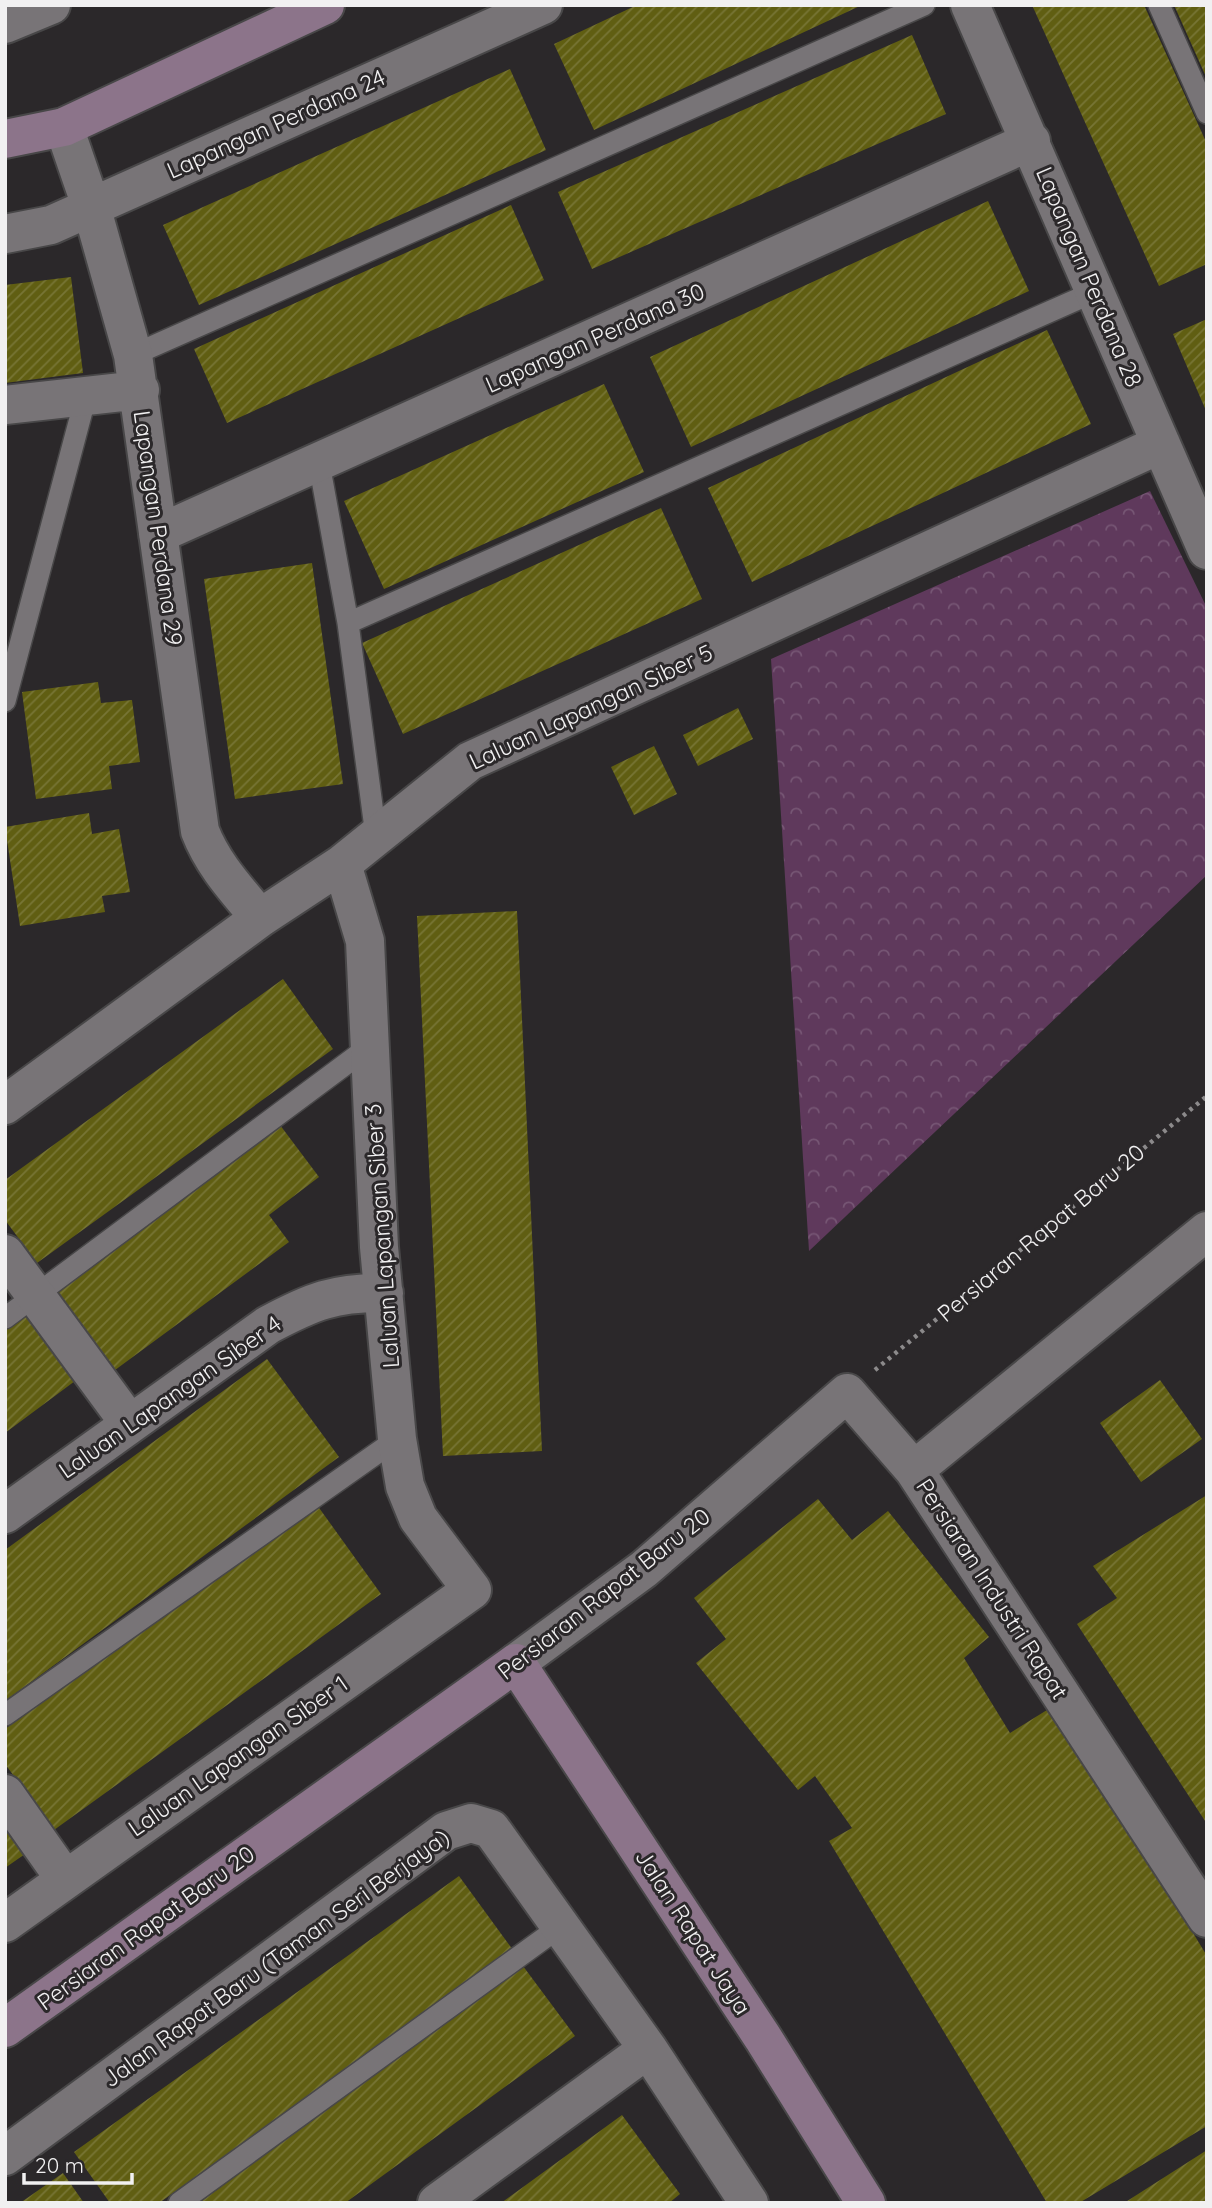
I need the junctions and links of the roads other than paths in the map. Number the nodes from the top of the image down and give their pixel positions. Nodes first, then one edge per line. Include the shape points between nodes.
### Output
1 (51, 5) edge
2 (325, 5) edge
3 (543, 5) edge
4 (924, 5) edge
5 (970, 5) edge
6 (1159, 5) edge
7 (5, 24) edge
8 (1207, 113) edge
9 (64, 127) junction
10 (5, 139) edge
11 (1031, 142) junction
12 (91, 206) junction
13 (5, 234) edge
14 (1094, 292) junction
15 (136, 372) junction
16 (86, 396) junction
17 (5, 405) edge
18 (1161, 444) junction
19 (318, 463) junction
20 (158, 534) junction
21 (1207, 550) edge
22 (348, 623) junction
23 (5, 701) edge
24 (376, 836) junction
25 (342, 864) junction
26 (260, 918) junction
27 (370, 1046) junction
28 (5, 1105) edge
29 (1207, 1231) edge
30 (5, 1254) edge
31 (384, 1293) junction
32 (36, 1296) junction
33 (5, 1318) edge
34 (130, 1424) junction
35 (397, 1438) junction
36 (914, 1470) junction
37 (5, 1514) edge
38 (471, 1590) joint
39 (516, 1663) junction
40 (5, 1715) edge
41 (5, 1794) edge
42 (65, 1879) junction
43 (1207, 1918) edge
44 (5, 1923) edge
45 (561, 1926) junction
46 (5, 2028) edge
47 (648, 2049) junction
48 (5, 2156) edge
49 (179, 2203) edge
50 (437, 2203) edge
51 (749, 2203) edge
52 (866, 2203) edge

1 - 7 street
2 - 9 street
3 - 12 street, Lapangan Perdana 24
4 - 15 lane
5 - 11 street, Lapangan Perdana 28
6 - 8 lane
9 - 10 street
9 - 12 street, Lapangan Perdana 29
11 - 14 street, Lapangan Perdana 28
11 - 19 street, Lapangan Perdana 30
12 - 13 street, Lapangan Perdana 24 via 51,225
12 - 15 street, Lapangan Perdana 29
14 - 18 street, Lapangan Perdana 28
14 - 22 lane
15 - 16 street
15 - 20 street, Lapangan Perdana 29
16 - 17 street
16 - 23 lane
18 - 21 street, Lapangan Perdana 28
18 - 24 street, Laluan Lapangan Siber 5 via 470,761
19 - 20 street, Lapangan Perdana 30
19 - 22 lane
20 - 26 street, Lapangan Perdana 29 via 200,831 208,852
22 - 24 lane
24 - 25 street, Laluan Lapangan Siber 5
25 - 26 street, Laluan Lapangan Siber 5
25 - 27 street, Laluan Lapangan Siber 3 via 365,941
26 - 28 street, Laluan Lapangan Siber 5
27 - 31 street, Laluan Lapangan Siber 3
27 - 32 lane
29 - 36 street, Persiaran Industri Rapat
30 - 32 street
31 - 34 street, Laluan Lapangan Siber 4 via 313,1301 268,1325
31 - 35 street, Laluan Lapangan Siber 3
32 - 33 lane
32 - 34 street
34 - 37 street, Laluan Lapangan Siber 4
35 - 38 street, Laluan Lapangan Siber 3 via 405,1486 418,1518
35 - 40 lane
36 - 39 street, Persiaran Rapat Baru 20 via 847,1393 644,1569
36 - 43 street, Persiaran Industri Rapat
38 - 42 street, Laluan Lapangan Siber 1
39 - 46 street, Persiaran Rapat Baru 20
39 - 52 street, Jalan Rapat Jaya
41 - 42 street
42 - 44 street, Laluan Lapangan Siber 1
45 - 47 street, Jalan Rapat Baru (Taman Seri Berjaya)
45 - 48 street, Jalan Rapat Baru (Taman Seri Berjaya) via 491,1829 471,1823 446,1831
45 - 49 lane
47 - 50 street
47 - 51 street, Jalan Rapat Baru (Taman Seri Berjaya)

